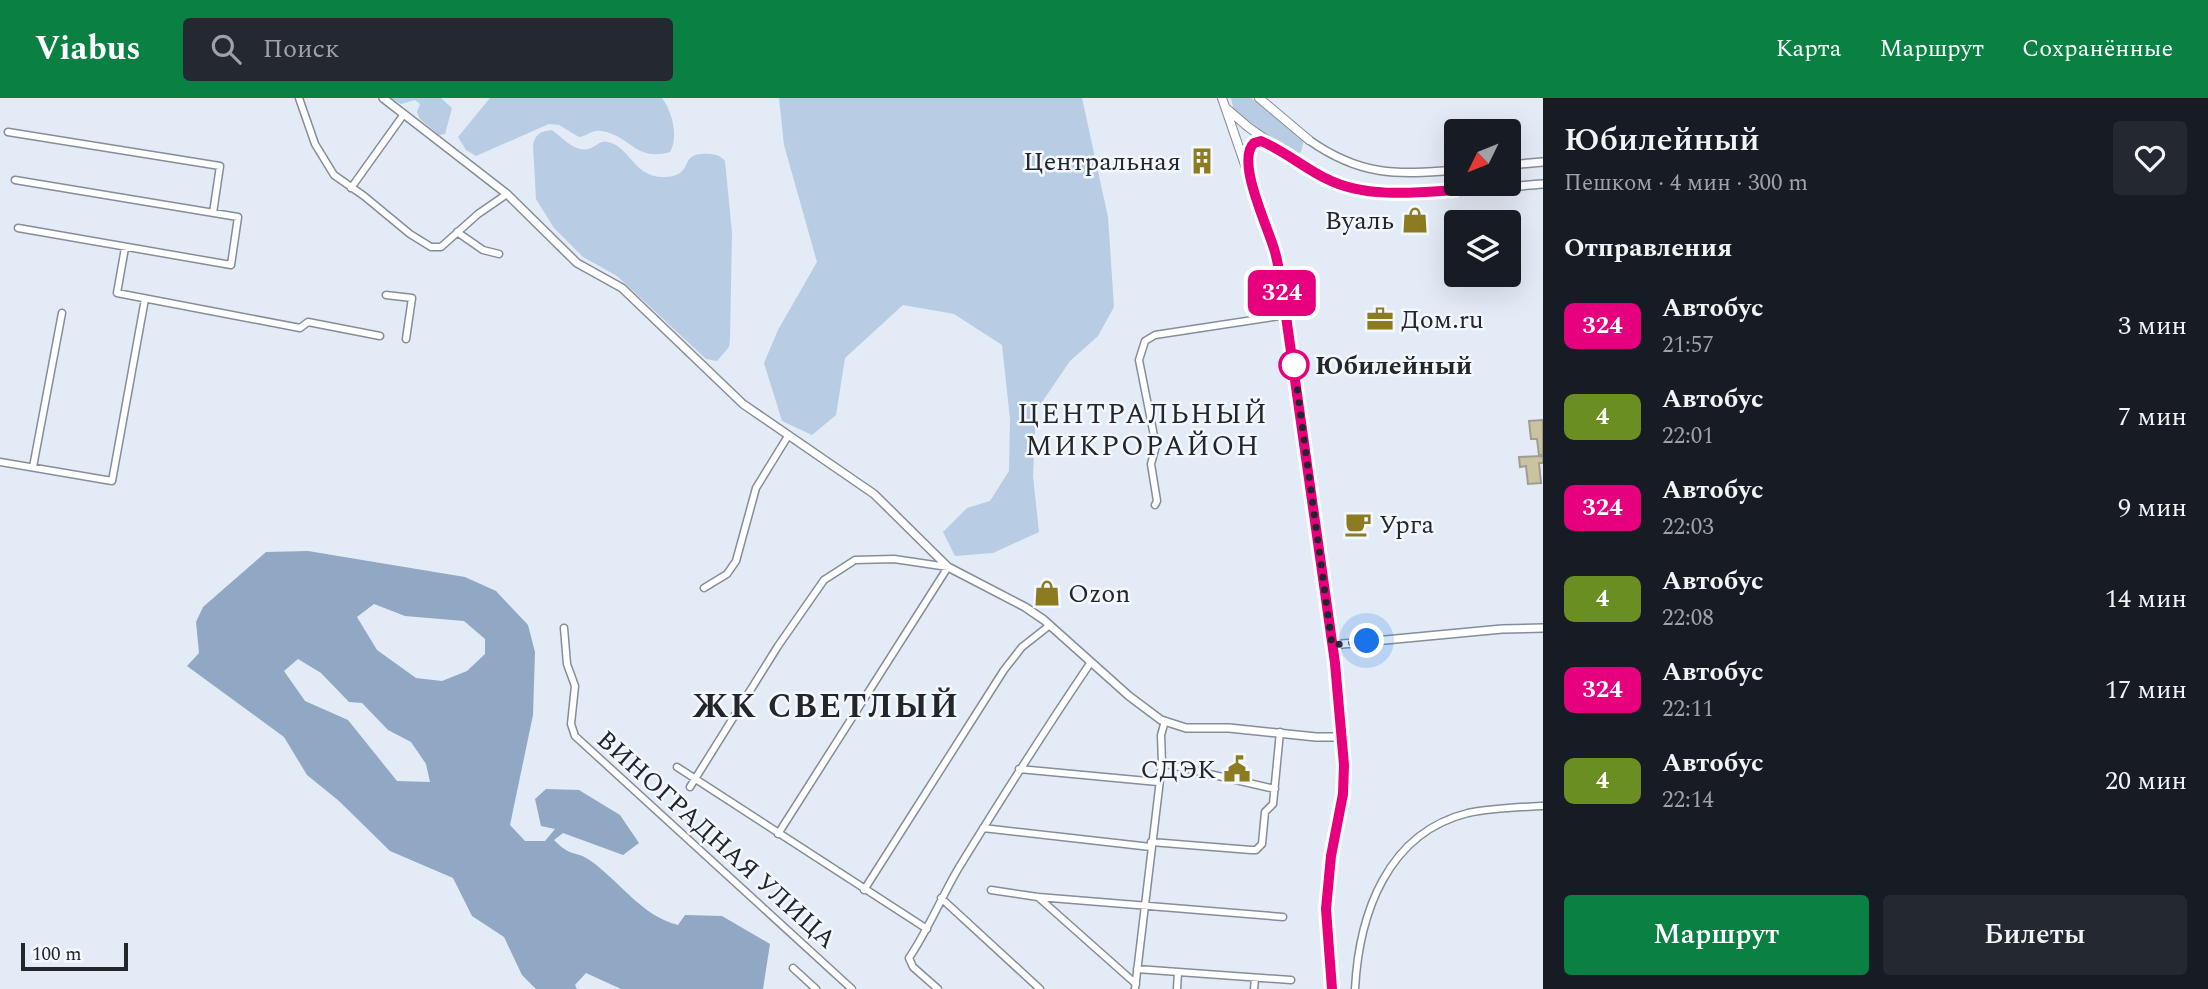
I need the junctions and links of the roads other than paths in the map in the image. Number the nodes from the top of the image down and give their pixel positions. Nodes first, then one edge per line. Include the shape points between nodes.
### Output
1 (299, 98) edge
2 (383, 98) edge
3 (1259, 98) edge
4 (1224, 101) edge
5 (404, 114) junction
6 (8, 132) dead end
7 (1309, 140) joint
8 (1286, 154) junction
9 (1296, 161) joint
10 (1543, 162) edge
11 (1521, 164) edge
12 (1444, 172) edge
13 (15, 180) dead end
14 (1543, 184) edge
15 (1521, 185) edge
16 (1252, 187) junction
17 (1444, 187) edge
18 (351, 188) junction
19 (507, 194) junction
20 (213, 213) junction
21 (18, 228) dead end
22 (457, 232) junction
23 (125, 248) junction
24 (499, 254) dead end
25 (386, 295) dead end
26 (145, 299) junction
27 (62, 313) dead end
28 (1286, 316) junction
29 (380, 336) dead end
30 (405, 339) dead end
31 (788, 436) junction
32 (0, 462) edge
33 (33, 467) junction
34 (1156, 505) dead end
35 (948, 568) junction
36 (704, 588) dead end
37 (1050, 625) junction
38 (565, 628) dead end
39 (1543, 628) edge
40 (1332, 645) junction
41 (1091, 662) junction
42 (1165, 721) junction
43 (1280, 732) junction
44 (1342, 737) junction
45 (1162, 763) junction
46 (677, 767) dead end
47 (1019, 769) junction
48 (696, 779) junction
49 (1158, 782) junction
50 (690, 788) dead end
51 (1275, 789) junction
52 (1543, 806) edge
53 (983, 828) junction
54 (778, 834) junction
55 (1151, 845) junction
56 (864, 890) junction
57 (991, 890) dead end
58 (1038, 897) junction
59 (942, 898) junction
60 (1143, 907) junction
61 (1283, 917) dead end
62 (927, 929) junction
63 (793, 968) dead end
64 (1137, 970) junction
65 (1178, 972) junction
66 (1255, 978) junction
67 (1291, 980) dead end
68 (1135, 986) edge
69 (816, 989) edge
70 (852, 989) edge
71 (938, 989) edge
72 (1040, 989) edge
73 (1177, 989) edge
74 (1254, 989) edge
75 (1332, 989) edge
76 (1355, 989) edge

1 - 18 street via 325,164
2 - 5 street
3 - 7 main road
4 - 8 main road
4 - 16 main road
5 - 18 street
5 - 19 street
6 - 20 street via 220,166
7 - 12 street via 1331,155 1367,169
8 - 9 main road
8 - 16 main road via 1261,141 1254,143 1248,153
9 - 17 street via 1330,181 1365,190
10 - 11 street
13 - 20 street
14 - 15 street
16 - 28 main road via 1275,252
18 - 22 street via 430,247 441,247
19 - 22 street
19 - 31 street via 572,259 622,288 727,390
20 - 23 street via 237,217 231,265
21 - 23 street
22 - 24 street via 483,250
23 - 26 street via 117,293
25 - 30 street via 412,298
26 - 29 street via 300,328 308,322
26 - 33 street via 113,481
27 - 33 street
28 - 34 street via 1155,335 1144,341 1139,360 1156,446 1151,464
28 - 40 main road
31 - 35 street via 874,494
31 - 36 street via 756,488 736,561
32 - 33 street
35 - 37 street via 1025,607
35 - 48 street via 894,559 855,560 820,583
35 - 54 street
37 - 41 street
37 - 56 street via 1022,647 1004,670
38 - 70 street, ВИНОГРАДНАЯ УЛИЦА via 567,664 575,686 571,724 575,736
39 - 40 street
40 - 44 main road
41 - 42 street
41 - 47 street
42 - 43 street via 1186,728
42 - 45 street
43 - 44 street
43 - 51 street
44 - 75 main road via 1343,794 1326,909
45 - 49 street
45 - 51 street
46 - 48 street
47 - 49 street
47 - 53 street
48 - 50 street
48 - 54 street
49 - 55 street
51 - 55 street via 1273,804 1265,813 1261,846 1251,850
52 - 76 street via 1468,813 1436,825 1407,845 1389,866 1367,910
53 - 55 street
53 - 59 street
54 - 56 street
55 - 60 street
56 - 62 street
57 - 58 street
58 - 60 street
58 - 68 street
59 - 62 street
59 - 72 street
60 - 61 street
60 - 64 street
62 - 71 street via 909,960
63 - 69 street
64 - 65 street
64 - 68 street
65 - 66 street
65 - 73 street
66 - 67 street
66 - 74 street

